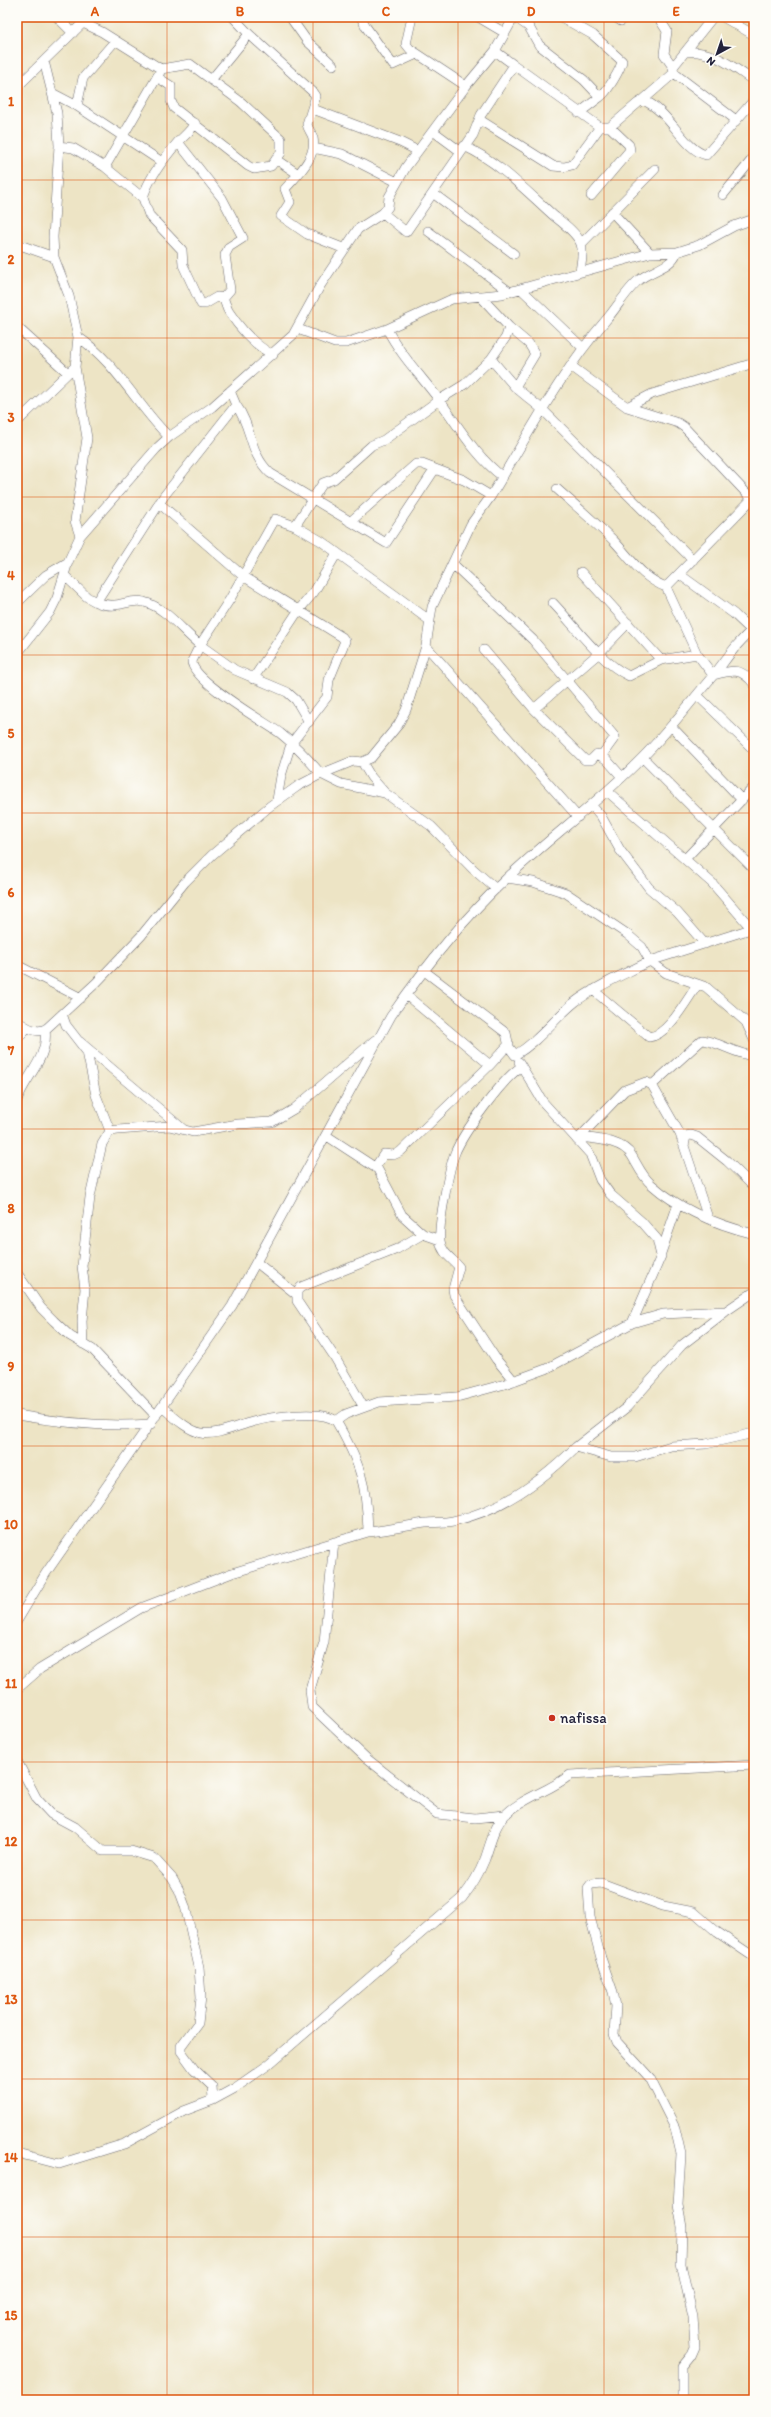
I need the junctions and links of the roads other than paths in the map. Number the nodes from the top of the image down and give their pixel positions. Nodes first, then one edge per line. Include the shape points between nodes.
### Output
1 (57, 17) edge
2 (233, 17) edge
3 (290, 17) edge
4 (361, 17) edge
5 (412, 17) edge
6 (478, 17) edge
7 (514, 17) edge
8 (561, 17) edge
9 (658, 17) edge
10 (713, 17) edge
11 (723, 17) edge
12 (86, 20) edge
13 (73, 33) junction
14 (505, 33) junction
15 (249, 34) junction
16 (754, 35) edge
17 (115, 41) junction
18 (495, 51) junction
19 (686, 52) junction
20 (417, 54) junction
21 (44, 61) junction
22 (333, 65) dead end
23 (514, 65) junction
24 (673, 70) junction
25 (159, 73) junction
26 (211, 80) junction
27 (754, 81) edge
28 (466, 86) junction
29 (17, 87) edge
30 (54, 94) junction
31 (600, 97) junction
32 (643, 100) junction
33 (754, 100) edge
34 (77, 106) junction
35 (313, 108) junction
36 (580, 113) junction
37 (480, 120) junction
38 (736, 120) junction
39 (194, 123) junction
40 (600, 127) junction
41 (610, 127) junction
42 (433, 131) junction
43 (122, 137) junction
44 (178, 142) junction
45 (59, 146) junction
46 (313, 148) junction
47 (462, 148) junction
48 (418, 151) junction
49 (754, 158) edge
50 (276, 159) junction
51 (162, 162) junction
52 (105, 167) junction
53 (655, 170) dead end
54 (298, 174) junction
55 (397, 182) junction
56 (434, 194) junction
57 (722, 195) dead end
58 (591, 196) dead end
59 (143, 198) junction
60 (612, 212) junction
61 (382, 213) junction
62 (754, 219) edge
63 (428, 231) dead end
64 (17, 244) edge
65 (581, 244) junction
66 (345, 249) junction
67 (677, 252) junction
68 (650, 253) junction
69 (514, 254) dead end
70 (54, 257) junction
71 (580, 272) junction
72 (521, 289) junction
73 (510, 292) junction
74 (480, 296) junction
75 (223, 298) junction
76 (17, 326) edge
77 (509, 327) junction
78 (298, 329) junction
79 (387, 329) junction
80 (78, 337) junction
81 (582, 347) junction
82 (273, 355) junction
83 (491, 359) junction
84 (754, 363) edge
85 (571, 366) junction
86 (71, 370) junction
87 (515, 387) junction
88 (230, 391) junction
89 (439, 400) junction
90 (236, 405) junction
91 (627, 407) junction
92 (543, 410) junction
93 (17, 422) edge
94 (169, 437) junction
95 (435, 469) junction
96 (502, 477) junction
97 (557, 489) dead end
98 (491, 496) junction
99 (312, 497) junction
100 (753, 498) edge
101 (159, 503) junction
102 (350, 522) junction
103 (295, 526) junction
104 (80, 536) junction
105 (337, 554) junction
106 (694, 560) junction
107 (68, 562) junction
108 (454, 565) junction
109 (581, 572) dead end
110 (679, 574) junction
111 (64, 575) junction
112 (242, 576) junction
113 (666, 587) junction
114 (96, 602) junction
115 (17, 603) edge
116 (553, 603) dead end
117 (298, 611) junction
118 (429, 620) junction
119 (628, 624) junction
120 (753, 631) edge
121 (200, 645) junction
122 (426, 646) junction
123 (484, 650) dead end
124 (599, 653) junction
125 (17, 654) edge
126 (697, 654) junction
127 (661, 660) junction
128 (713, 675) junction
129 (253, 678) junction
130 (566, 681) junction
131 (754, 684) edge
132 (696, 695) junction
133 (534, 709) junction
134 (309, 722) junction
135 (671, 726) junction
136 (291, 744) junction
137 (754, 750) edge
138 (602, 755) junction
139 (642, 758) junction
140 (362, 762) junction
141 (321, 774) junction
142 (622, 777) junction
143 (754, 787) edge
144 (607, 792) junction
145 (385, 793) junction
146 (277, 800) junction
147 (742, 800) junction
148 (592, 806) junction
149 (578, 817) junction
150 (714, 829) junction
151 (685, 859) junction
152 (754, 868) edge
153 (506, 878) junction
154 (496, 889) junction
155 (753, 929) edge
156 (706, 944) junction
157 (650, 961) junction
158 (17, 965) edge
159 (423, 970) junction
160 (698, 984) junction
161 (593, 990) junction
162 (406, 995) junction
163 (81, 998) junction
164 (62, 1014) junction
165 (17, 1021) edge
166 (27, 1028) junction
167 (45, 1030) junction
168 (381, 1035) junction
169 (17, 1038) edge
170 (79, 1040) junction
171 (754, 1040) edge
172 (509, 1044) junction
173 (516, 1055) junction
174 (754, 1056) edge
175 (490, 1065) junction
176 (521, 1067) junction
177 (652, 1085) junction
178 (17, 1100) edge
179 (110, 1131) junction
180 (185, 1131) junction
181 (327, 1136) junction
182 (578, 1138) junction
183 (684, 1146) junction
184 (376, 1168) junction
185 (754, 1187) edge
186 (678, 1204) junction
187 (708, 1218) junction
188 (423, 1234) junction
189 (754, 1234) edge
190 (440, 1240) junction
191 (661, 1256) junction
192 (256, 1262) junction
193 (17, 1273) edge
194 (754, 1292) edge
195 (296, 1294) junction
196 (726, 1311) junction
197 (632, 1323) junction
198 (83, 1344) junction
199 (514, 1381) junction
200 (363, 1406) junction
201 (162, 1407) junction
202 (17, 1415) edge
203 (153, 1420) junction
204 (336, 1421) junction
205 (754, 1433) edge
206 (576, 1447) junction
207 (368, 1532) junction
208 (334, 1542) junction
209 (17, 1621) edge
210 (18, 1689) edge
211 (17, 1761) edge
212 (754, 1765) edge
213 (504, 1815) junction
214 (754, 1957) edge
215 (213, 2100) junction
216 (17, 2153) edge
217 (682, 2400) edge

1 - 13 street
2 - 15 street
3 - 22 street via 307,40
4 - 20 street via 393,65
5 - 20 street via 406,44
6 - 14 street
7 - 14 street
7 - 31 street via 529,26 539,45 584,80
8 - 31 street via 593,35 622,61 610,88
9 - 24 street via 667,31 664,54
10 - 19 street
11 - 16 street
12 - 13 street
12 - 17 street
13 - 21 street
14 - 18 street
15 - 26 street
15 - 35 street via 314,93 316,99
17 - 25 street
17 - 34 street via 83,78
18 - 23 street
18 - 28 street
19 - 24 street
19 - 27 street via 696,51 717,57
20 - 28 street
21 - 29 street
21 - 30 street
23 - 36 street
23 - 37 street
24 - 32 street
24 - 38 street
25 - 26 street via 190,64
25 - 39 street via 171,86 172,105
25 - 43 street
26 - 50 street via 242,102 281,139 281,153
28 - 42 street
30 - 34 street
30 - 45 street
31 - 36 street
32 - 38 street via 665,114 683,138 706,155
32 - 41 street
33 - 38 street
34 - 43 street
35 - 46 street via 307,124 314,140
35 - 48 street
36 - 40 street
37 - 40 street via 553,166 564,167 572,166
37 - 47 street
39 - 44 street via 189,134
39 - 50 street via 254,169 271,166
40 - 41 street
41 - 58 street via 629,145 630,150
42 - 47 street
42 - 48 street
43 - 51 street
43 - 52 street
44 - 51 street
44 - 75 street via 222,198 243,238 226,251 230,290
45 - 52 street via 73,148
45 - 70 street
46 - 54 street
46 - 55 street via 342,154
47 - 56 street
47 - 65 street via 481,154 515,180 568,228
48 - 55 street
49 - 57 street
50 - 54 street
51 - 59 street
52 - 59 street
53 - 60 street
54 - 66 street via 284,189 290,202 282,217 307,234
55 - 61 street via 389,197 388,207
56 - 61 street via 406,232
56 - 69 street
59 - 75 street via 149,215 182,250 184,265 200,304 217,297
60 - 65 street
60 - 68 street
61 - 66 street via 358,229
62 - 67 street via 734,226 699,245
63 - 73 street
64 - 70 street
65 - 71 street
66 - 78 street via 320,286
67 - 68 street
67 - 81 street via 670,262 638,280
68 - 71 street
70 - 80 street via 69,296
71 - 72 street
72 - 73 street
72 - 81 street
73 - 74 street
74 - 77 street
74 - 79 street via 452,299
75 - 82 street via 227,311 246,336 255,345
76 - 86 street
77 - 83 street
77 - 87 street via 529,344 535,354
78 - 79 street via 340,344
78 - 82 street
79 - 89 street via 403,356
80 - 86 street
80 - 94 street via 116,372 150,418
81 - 85 street
82 - 88 street
83 - 87 street
83 - 89 street via 465,384
84 - 91 street via 652,394
85 - 91 street
85 - 92 street
86 - 93 street
86 - 104 street via 87,438 75,521
87 - 92 street
88 - 90 street
88 - 94 street
89 - 96 street via 479,455
89 - 99 street via 384,440 372,444 334,479 323,483
90 - 99 street via 247,422 258,461 273,476
90 - 101 street
91 - 100 street via 684,427
92 - 96 street
92 - 106 street
94 - 104 street
95 - 98 street via 464,480
95 - 102 street via 416,464
95 - 102 street via 386,543
96 - 98 street
97 - 113 street via 614,542 633,565 654,583
98 - 108 street via 471,524
99 - 102 street
99 - 103 street
100 - 106 street
101 - 112 street
101 - 114 street
103 - 105 street
103 - 112 street via 275,519
104 - 107 street
105 - 117 street via 314,592
105 - 118 street
106 - 110 street
107 - 111 street
107 - 115 street via 46,575
108 - 118 street via 432,607
108 - 130 street via 533,640
109 - 119 street
110 - 113 street
110 - 120 street
111 - 114 street
111 - 125 street via 50,612
112 - 117 street
112 - 121 street
113 - 126 street
114 - 121 street via 106,606 119,606 130,602 143,602 161,609
116 - 124 street
117 - 129 street
117 - 134 street via 342,637 344,641 329,680 327,697
118 - 122 street
119 - 124 street
119 - 127 street
120 - 128 street via 736,644
121 - 129 street via 235,670
121 - 136 street via 192,661 195,671 238,707
122 - 140 street via 406,710 398,726 371,758
122 - 149 street
123 - 133 street
124 - 127 street via 618,671 629,676
124 - 130 street
126 - 127 street
126 - 128 street
128 - 131 street via 732,670 746,674
128 - 132 street
129 - 134 street via 293,697
130 - 133 street
130 - 138 street via 615,737
132 - 135 street
132 - 137 street
133 - 138 street via 585,760 591,760 597,754
134 - 136 street
135 - 139 street
135 - 147 street
136 - 141 street
136 - 146 street
138 - 142 street
139 - 142 street
139 - 150 street
140 - 141 street via 353,761
140 - 145 street
141 - 145 street via 341,784
141 - 146 street
142 - 144 street
143 - 147 street
144 - 148 street
144 - 151 street
145 - 154 street via 431,826 473,870
146 - 163 street via 212,855 185,882 141,936
147 - 150 street
148 - 149 street
148 - 156 street via 601,816 620,850 649,888 677,912
149 - 153 street
150 - 151 street
150 - 152 street
151 - 155 street via 712,883
153 - 154 street
153 - 157 street via 533,882 566,893 627,934 642,947
154 - 159 street via 471,913
155 - 156 street
156 - 157 street
157 - 160 street via 666,973
157 - 161 street
158 - 163 street
159 - 162 street
159 - 172 street via 506,1033
160 - 161 street via 664,1031 656,1036 649,1036
160 - 171 street via 706,987 743,1018
161 - 173 street via 556,1018
162 - 168 street
162 - 175 street
163 - 164 street
164 - 167 street
164 - 170 street via 66,1025
165 - 166 street
166 - 167 street
166 - 169 street
167 - 178 street via 42,1056
168 - 180 street via 330,1080 272,1122
168 - 181 street
170 - 179 street via 87,1052 96,1095
170 - 180 street
172 - 173 street
172 - 175 street
173 - 176 street
174 - 177 street via 733,1052 708,1040 702,1040
175 - 184 street via 400,1152 393,1155 384,1154 377,1162
176 - 182 street via 543,1102
176 - 190 street via 508,1076 458,1148 450,1169
177 - 182 street via 646,1082 630,1086
177 - 183 street via 680,1134
179 - 180 street via 169,1126
179 - 198 street via 98,1158 84,1244
181 - 184 street
181 - 192 street
182 - 186 street via 626,1149 650,1184
182 - 191 street via 590,1154 600,1180 610,1194 657,1239
183 - 185 street via 686,1136 697,1137
183 - 187 street
184 - 188 street via 402,1215
186 - 187 street
186 - 191 street
187 - 189 street
188 - 190 street
188 - 195 street via 397,1249 301,1287
190 - 199 street via 445,1254 459,1268 453,1289 454,1295 496,1359
191 - 197 street
192 - 195 street
192 - 201 street via 232,1306
193 - 198 street via 41,1308 70,1336
194 - 196 street
195 - 200 street via 297,1301 334,1356
196 - 197 street via 663,1314
196 - 206 street via 682,1345 627,1407
197 - 199 street via 546,1369
198 - 203 street via 111,1367
199 - 200 street via 457,1397 379,1402
200 - 204 street
201 - 203 street
201 - 204 street via 201,1433 212,1433 260,1420 308,1414 323,1415
202 - 203 street via 82,1423
203 - 209 street via 46,1573
204 - 207 street via 350,1444 363,1480 367,1496
205 - 206 street via 706,1444 671,1446 635,1457 611,1457
206 - 207 street via 553,1470 530,1486 485,1510 452,1522 426,1523
207 - 208 street
208 - 210 street via 232,1573 140,1608 40,1669
208 - 213 street via 324,1642 310,1690 312,1708 366,1758 437,1814 475,1818
211 - 215 street via 37,1799 51,1814 75,1827 103,1851 131,1851 154,1858 176,1884 185,1906 199,1967 202,1996 198,2023 180,2051 212,2086
212 - 213 street via 570,1775 556,1786 519,1804
213 - 215 street via 473,1885 462,1898 268,2065
214 - 217 street via 717,1932 694,1912 663,1906 602,1883 591,1884 588,1888 590,1917 614,1999 614,2034 617,2042 650,2078 675,2128 681,2154 678,2205 682,2227 681,2264 694,2317 695,2347 692,2356 682,2367
215 - 216 street via 184,2111 124,2144 59,2164

